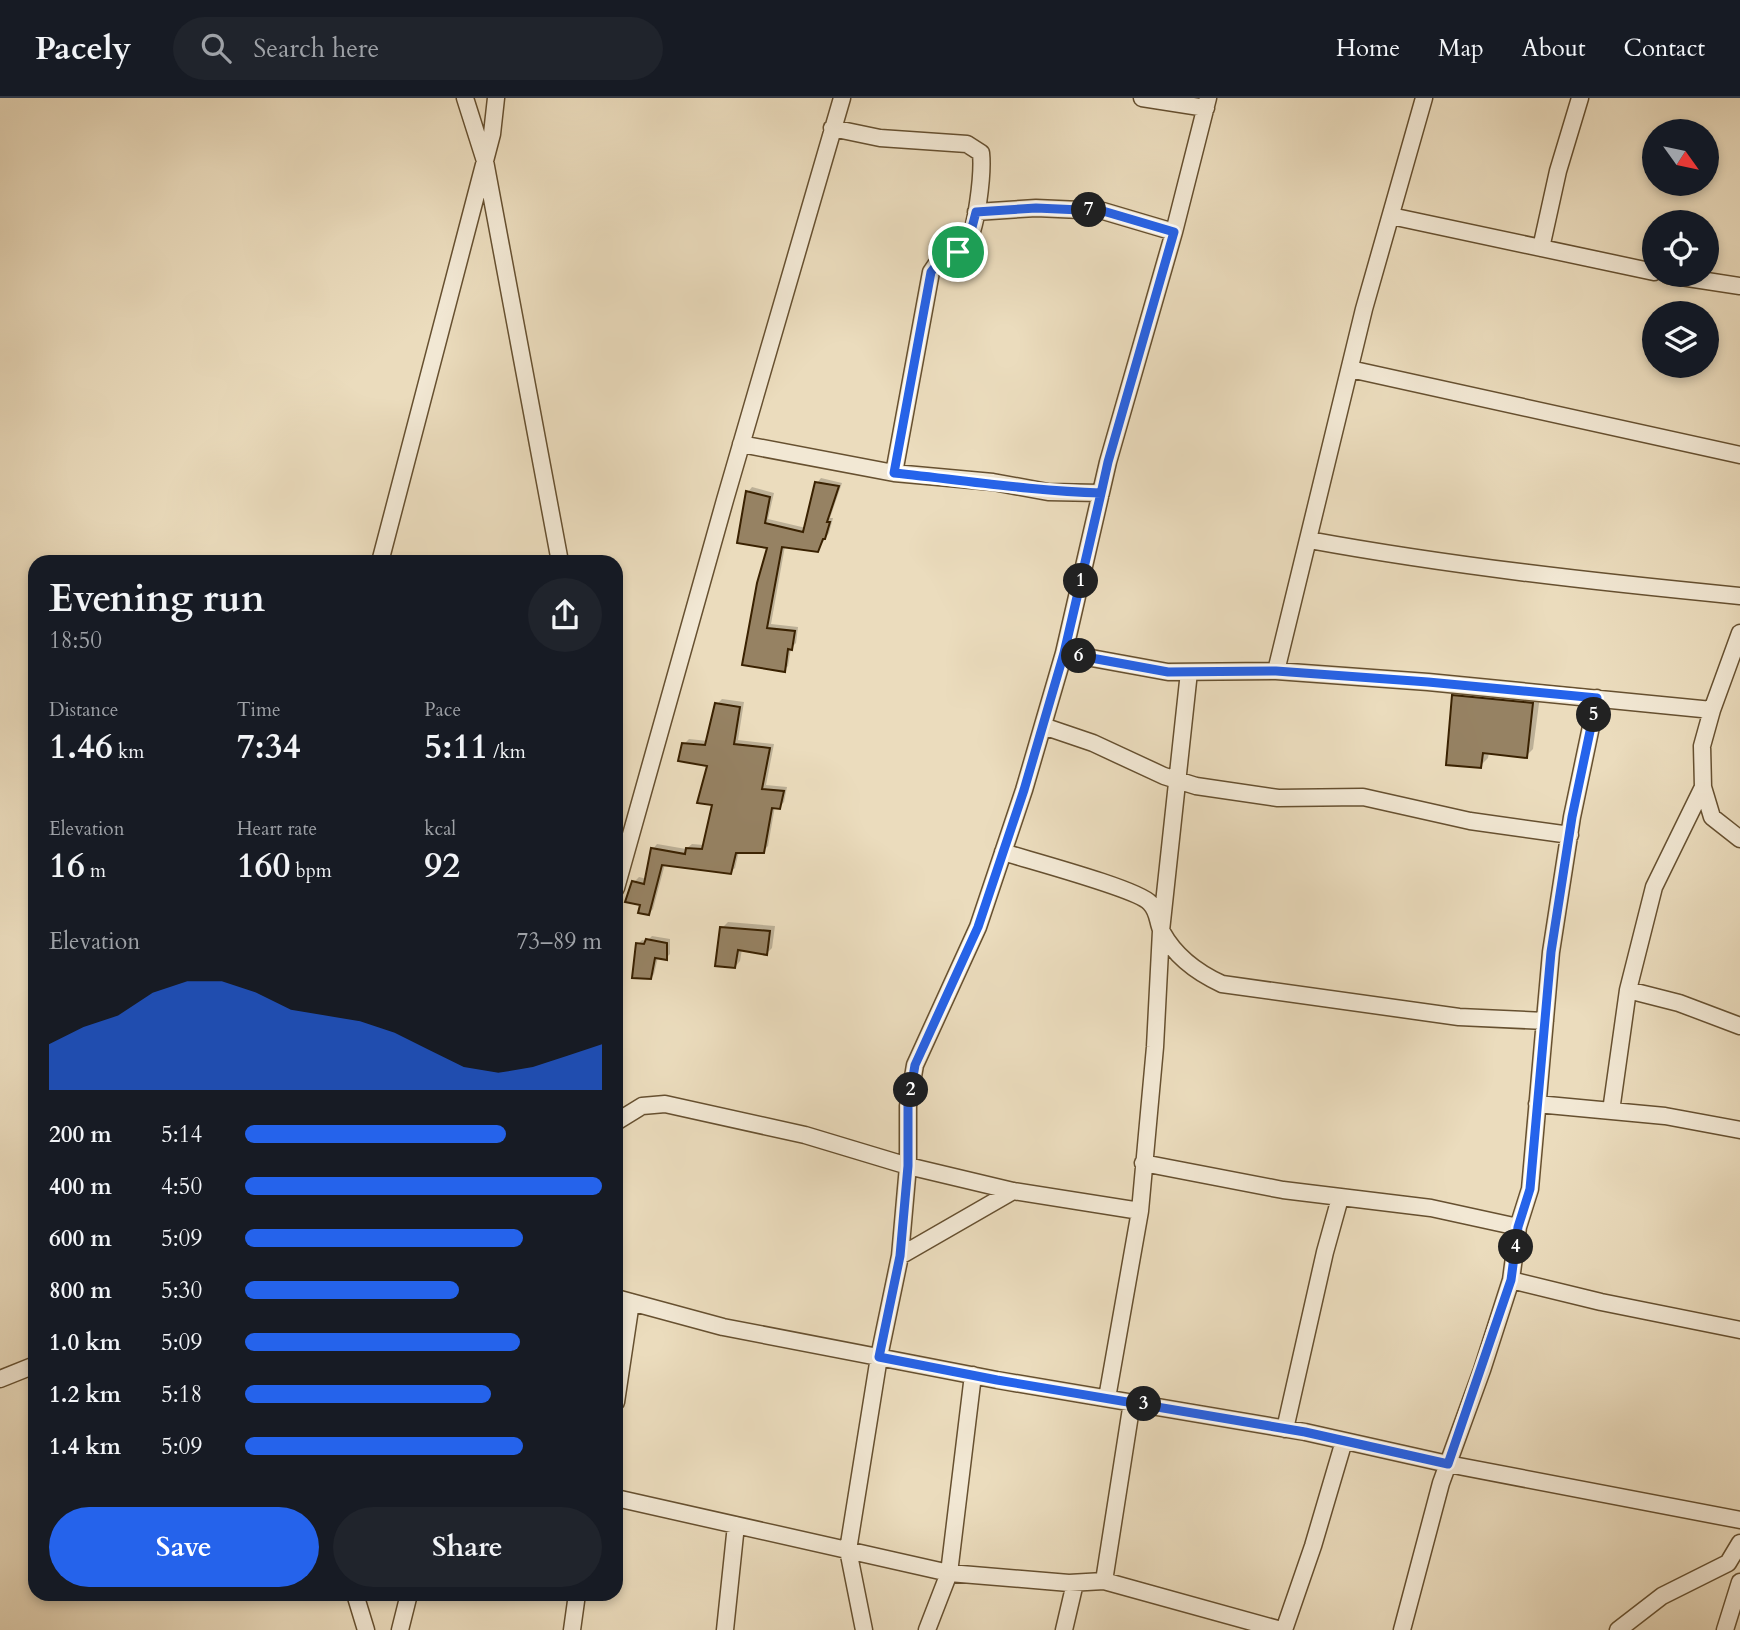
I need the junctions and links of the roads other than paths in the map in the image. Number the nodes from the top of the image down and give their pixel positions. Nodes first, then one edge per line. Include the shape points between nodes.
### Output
1 (465, 98) edge
2 (496, 98) edge
3 (842, 98) edge
4 (1142, 98) edge
5 (1424, 98) edge
6 (1580, 98) edge
7 (1207, 103) edge
8 (832, 128) junction
9 (485, 161) junction
10 (976, 212) junction
11 (1391, 216) junction
12 (1174, 232) junction
13 (1541, 248) junction
14 (1642, 269) edge
15 (1719, 283) edge
16 (1740, 286) edge
17 (1350, 369) junction
18 (741, 444) junction
19 (1740, 455) edge
20 (894, 473) junction
21 (1101, 493) junction
22 (1309, 540) junction
23 (382, 555) edge
24 (559, 555) edge
25 (1740, 596) edge
26 (1740, 633) edge
27 (1064, 653) junction
28 (1276, 671) junction
29 (1189, 672) junction
30 (1597, 698) junction
31 (1712, 709) junction
32 (1043, 726) junction
33 (1177, 780) junction
34 (1703, 787) junction
35 (1570, 835) junction
36 (1740, 839) edge
37 (1003, 852) junction
38 (623, 864) edge
39 (1161, 931) junction
40 (1628, 990) junction
41 (1545, 1021) junction
42 (1740, 1026) edge
43 (1537, 1104) junction
44 (1611, 1111) junction
45 (623, 1118) edge
46 (1740, 1130) edge
47 (1143, 1163) junction
48 (908, 1166) junction
49 (1013, 1191) junction
50 (1340, 1198) junction
51 (1140, 1211) junction
52 (1518, 1227) junction
53 (900, 1256) junction
54 (1511, 1280) junction
55 (623, 1300) edge
56 (1740, 1330) edge
57 (879, 1357) junction
58 (28, 1369) edge
59 (973, 1375) junction
60 (0, 1379) edge
61 (1107, 1398) junction
62 (1132, 1402) junction
63 (1285, 1429) junction
64 (1344, 1441) junction
65 (1448, 1464) junction
66 (623, 1500) edge
67 (1740, 1520) edge
68 (736, 1525) junction
69 (1740, 1543) edge
70 (848, 1550) junction
71 (949, 1573) junction
72 (1104, 1581) junction
73 (1740, 1581) edge
74 (1075, 1583) junction
75 (357, 1601) edge
76 (408, 1601) edge
77 (576, 1601) edge
78 (366, 1630) edge
79 (400, 1630) edge
80 (572, 1630) edge
81 (725, 1630) edge
82 (864, 1630) edge
83 (927, 1630) edge
84 (1064, 1630) edge
85 (1283, 1630) edge
86 (1402, 1630) edge
87 (1618, 1630) edge
88 (1725, 1630) edge

1 - 9 street
2 - 9 street
3 - 8 street
4 - 7 street
5 - 11 street
6 - 13 street
7 - 12 street
8 - 10 street via 880,138 967,144 981,153 983,166
8 - 18 street
9 - 23 street
9 - 24 street
10 - 12 street via 1036,208 1103,211
10 - 20 street via 968,243 942,258 931,272
11 - 13 street
11 - 17 street
12 - 21 street
13 - 14 street
15 - 16 street
17 - 19 street
17 - 22 street
18 - 20 street
18 - 38 street
20 - 21 street via 1048,492
21 - 27 street
22 - 25 street via 1401,557
22 - 28 street
26 - 31 street
27 - 29 street
27 - 32 street
28 - 29 street
28 - 30 street
29 - 33 street
30 - 31 street
30 - 35 street
31 - 34 street via 1702,746
32 - 33 street
32 - 37 street
33 - 35 street via 1278,798 1363,797 1469,821
33 - 39 street
34 - 36 street via 1712,817
34 - 40 street via 1654,887
35 - 41 street
37 - 39 street via 1149,901
37 - 48 street via 978,927 915,1065 908,1106
39 - 41 street via 1185,962 1204,976 1235,987 1459,1017
39 - 47 street
40 - 42 street
40 - 44 street
41 - 43 street
43 - 44 street
43 - 52 street via 1530,1189
44 - 46 street
45 - 48 street via 642,1106 665,1104 805,1135
47 - 50 street
47 - 51 street
48 - 49 street
48 - 53 street
49 - 51 street
49 - 53 street
50 - 52 street via 1432,1208
50 - 63 street
51 - 61 street
52 - 54 street
53 - 57 street
54 - 56 street
54 - 65 street
55 - 57 street via 723,1328
57 - 59 street
57 - 70 street
58 - 60 street
59 - 61 street
59 - 71 street
61 - 62 street
62 - 63 street
62 - 72 street
63 - 64 street
64 - 65 street
64 - 85 street
65 - 67 street
65 - 86 street
66 - 68 street
68 - 70 street
68 - 81 street
69 - 87 street via 1728,1563 1662,1596
70 - 71 street
70 - 82 street
71 - 74 street
71 - 83 street
72 - 74 street
72 - 85 street
73 - 88 street
74 - 84 street
75 - 78 street
76 - 79 street
77 - 80 street

